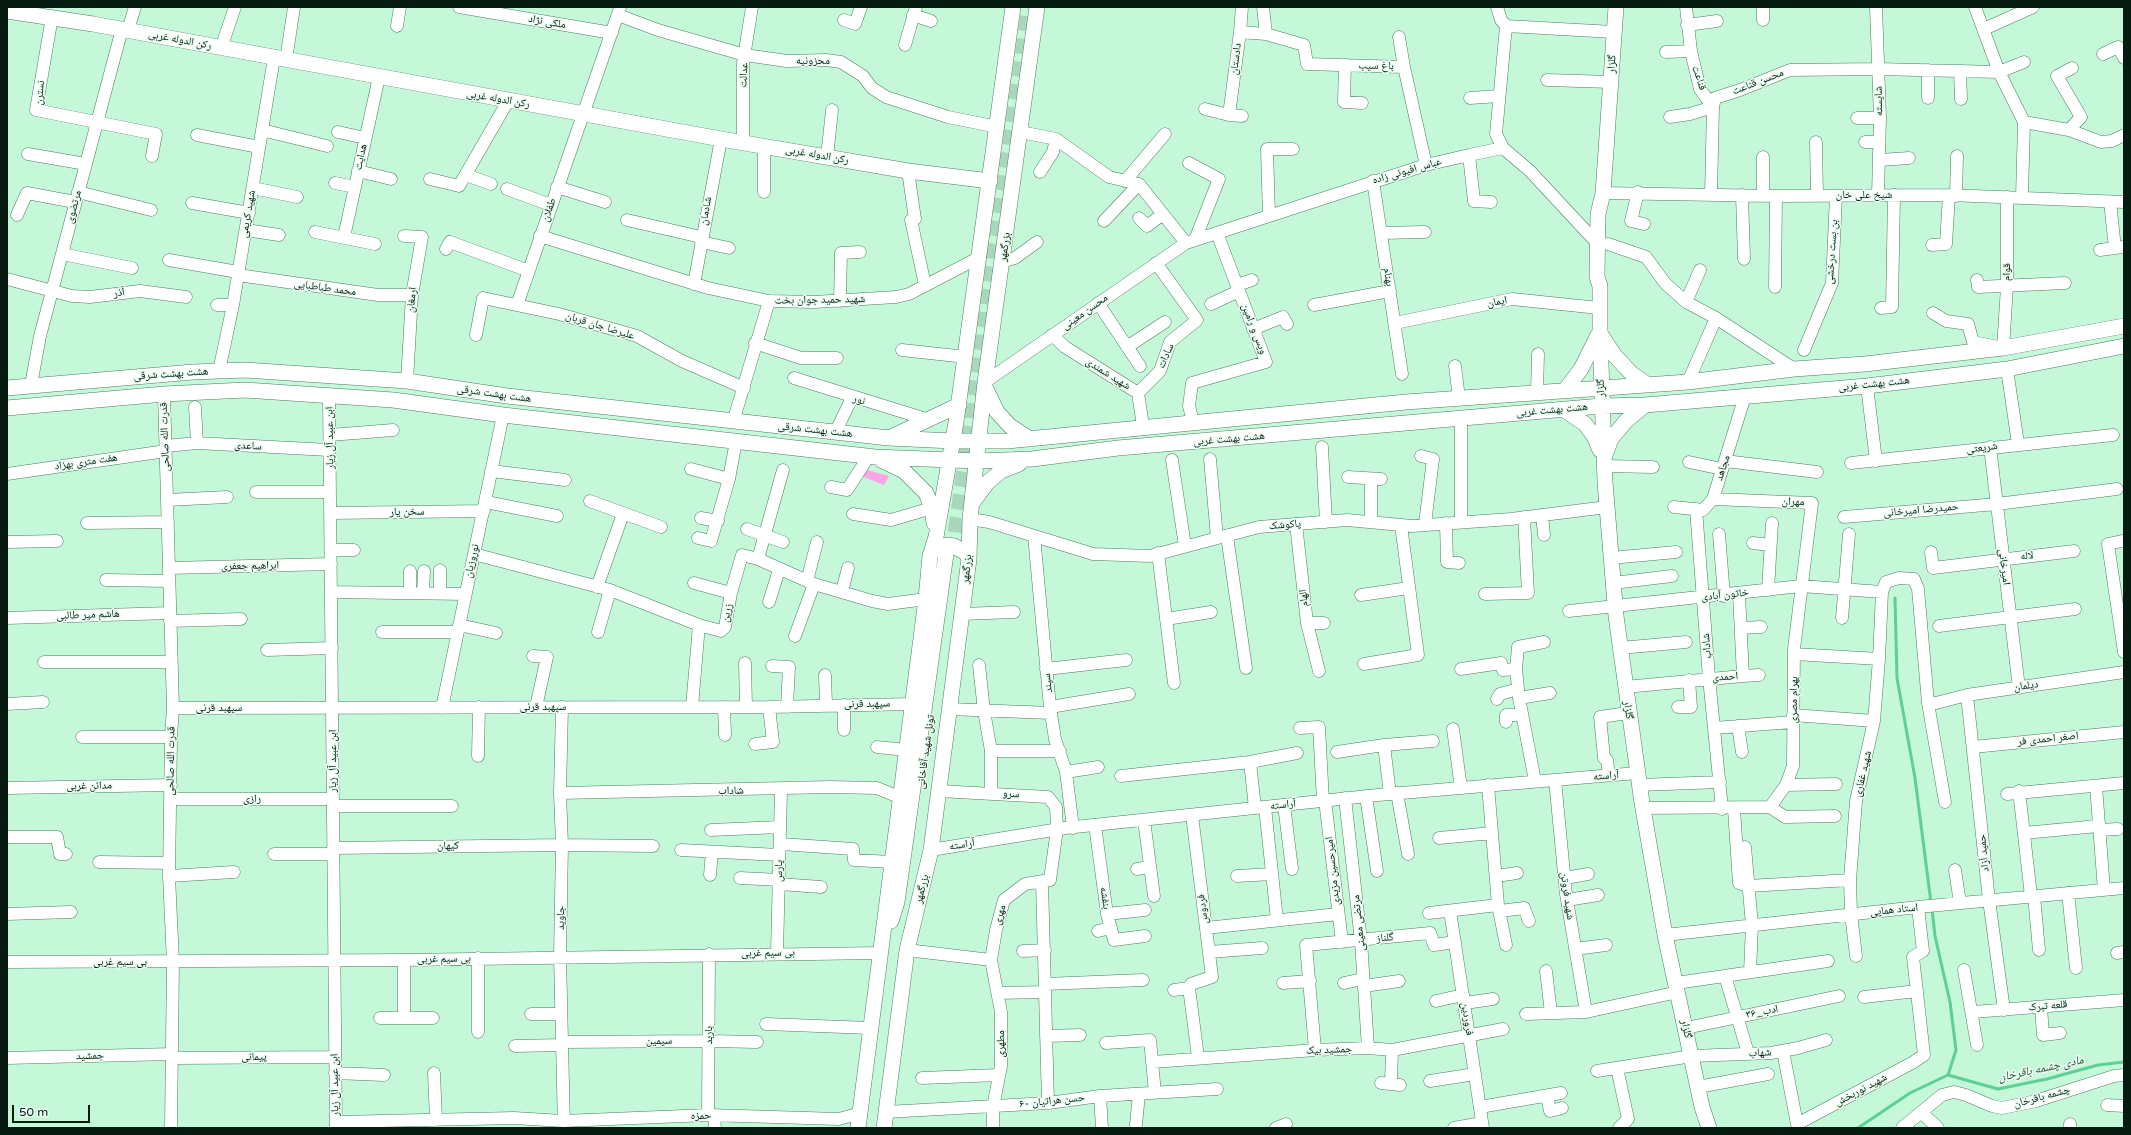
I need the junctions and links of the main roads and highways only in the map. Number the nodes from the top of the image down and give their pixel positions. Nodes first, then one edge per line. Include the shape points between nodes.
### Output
1 (1013, 7) edge
2 (1037, 7) edge
3 (1616, 7) edge
4 (7, 11) edge
5 (998, 121) junction
6 (1022, 125) junction
7 (990, 181) junction
8 (2124, 326) edge
9 (1600, 333) junction
10 (2124, 346) edge
11 (985, 385) junction
12 (1648, 385) junction
13 (7, 388) edge
14 (1601, 389) junction
15 (1565, 390) junction
16 (1645, 404) junction
17 (959, 405) junction
18 (1601, 406) junction
19 (7, 408) edge
20 (1563, 409) junction
21 (889, 438) junction
22 (1030, 439) junction
23 (953, 441) junction
24 (980, 441) junction
25 (872, 456) junction
26 (1032, 459) junction
27 (949, 461) junction
28 (977, 461) junction
29 (1604, 463) junction
30 (971, 512) junction
31 (936, 537) junction
32 (949, 554) joint
33 (930, 556) junction
34 (970, 559) junction
35 (907, 950) junction
36 (880, 953) junction
37 (858, 1128) edge
38 (884, 1128) edge
39 (1709, 1128) edge

1 - 5 main road, بزرگمهر
2 - 6 main road, بزرگمهر
3 - 9 main road, گلزار via 1603,193 1598,214 1602,243 1597,277 1600,286
4 - 7 main road, رکن الدوله غربی via 125,30 743,143 908,171
5 - 6 main road
5 - 7 main road, بزرگمهر
6 - 11 main road, بزرگمهر
7 - 17 main road, بزرگمهر
8 - 12 main road, هشت بهشت غربی via 2003,348
9 - 12 main road via 1632,374
9 - 14 main road, گلزار
9 - 15 main road via 1581,370
10 - 16 main road, هشت بهشت غربی via 2007,368 1867,386
11 - 22 main road via 996,412 1010,426
11 - 24 main road, بزرگمهر
12 - 14 main road, هشت بهشت غربی
13 - 21 main road, هشت بهشت شرقی via 252,370 407,381 507,396
14 - 15 main road, هشت بهشت غربی
14 - 18 main road, گلزار
15 - 22 main road, هشت بهشت غربی via 1143,426
16 - 18 main road, هشت بهشت غربی
16 - 29 main road via 1611,439
17 - 21 main road
17 - 23 main road, بزرگمهر
18 - 20 main road, هشت بهشت غربی
18 - 29 main road, گلزار
19 - 25 main road, هشت بهشت شرقی via 164,394 245,390 393,400 503,415
20 - 26 main road, هشت بهشت غربی via 1118,448
20 - 29 main road via 1585,424 1594,436
21 - 23 main road, هشت بهشت شرقی
22 - 24 main road, هشت بهشت غربی
23 - 24 main road, هشت بهشت شرقی
23 - 27 main road, بزرگمهر
24 - 28 main road, بزرگمهر
25 - 27 main road, هشت بهشت شرقی
25 - 31 main road via 904,471 919,484 932,508
26 - 28 main road, هشت بهشت غربی
26 - 30 main road via 1001,471 987,482
27 - 28 main road, هشت بهشت شرقی
27 - 31 main road, بزرگمهر
28 - 30 main road, بزرگمهر
29 - 39 main road, گلزار via 1620,648 1642,808 1665,935
30 - 34 main road, بزرگمهر
31 - 33 main road, بزرگمهر
32 - 35 main road, تونل شهید آقاخانی via 906,901
32 - 36 main road, بزرگمهر via 898,902
33 - 34 main road via 940,547 947,545 961,548
33 - 36 main road, بزرگمهر
34 - 35 main road, بزرگمهر via 931,850
35 - 38 main road, بزرگمهر
36 - 37 main road, بزرگمهر

